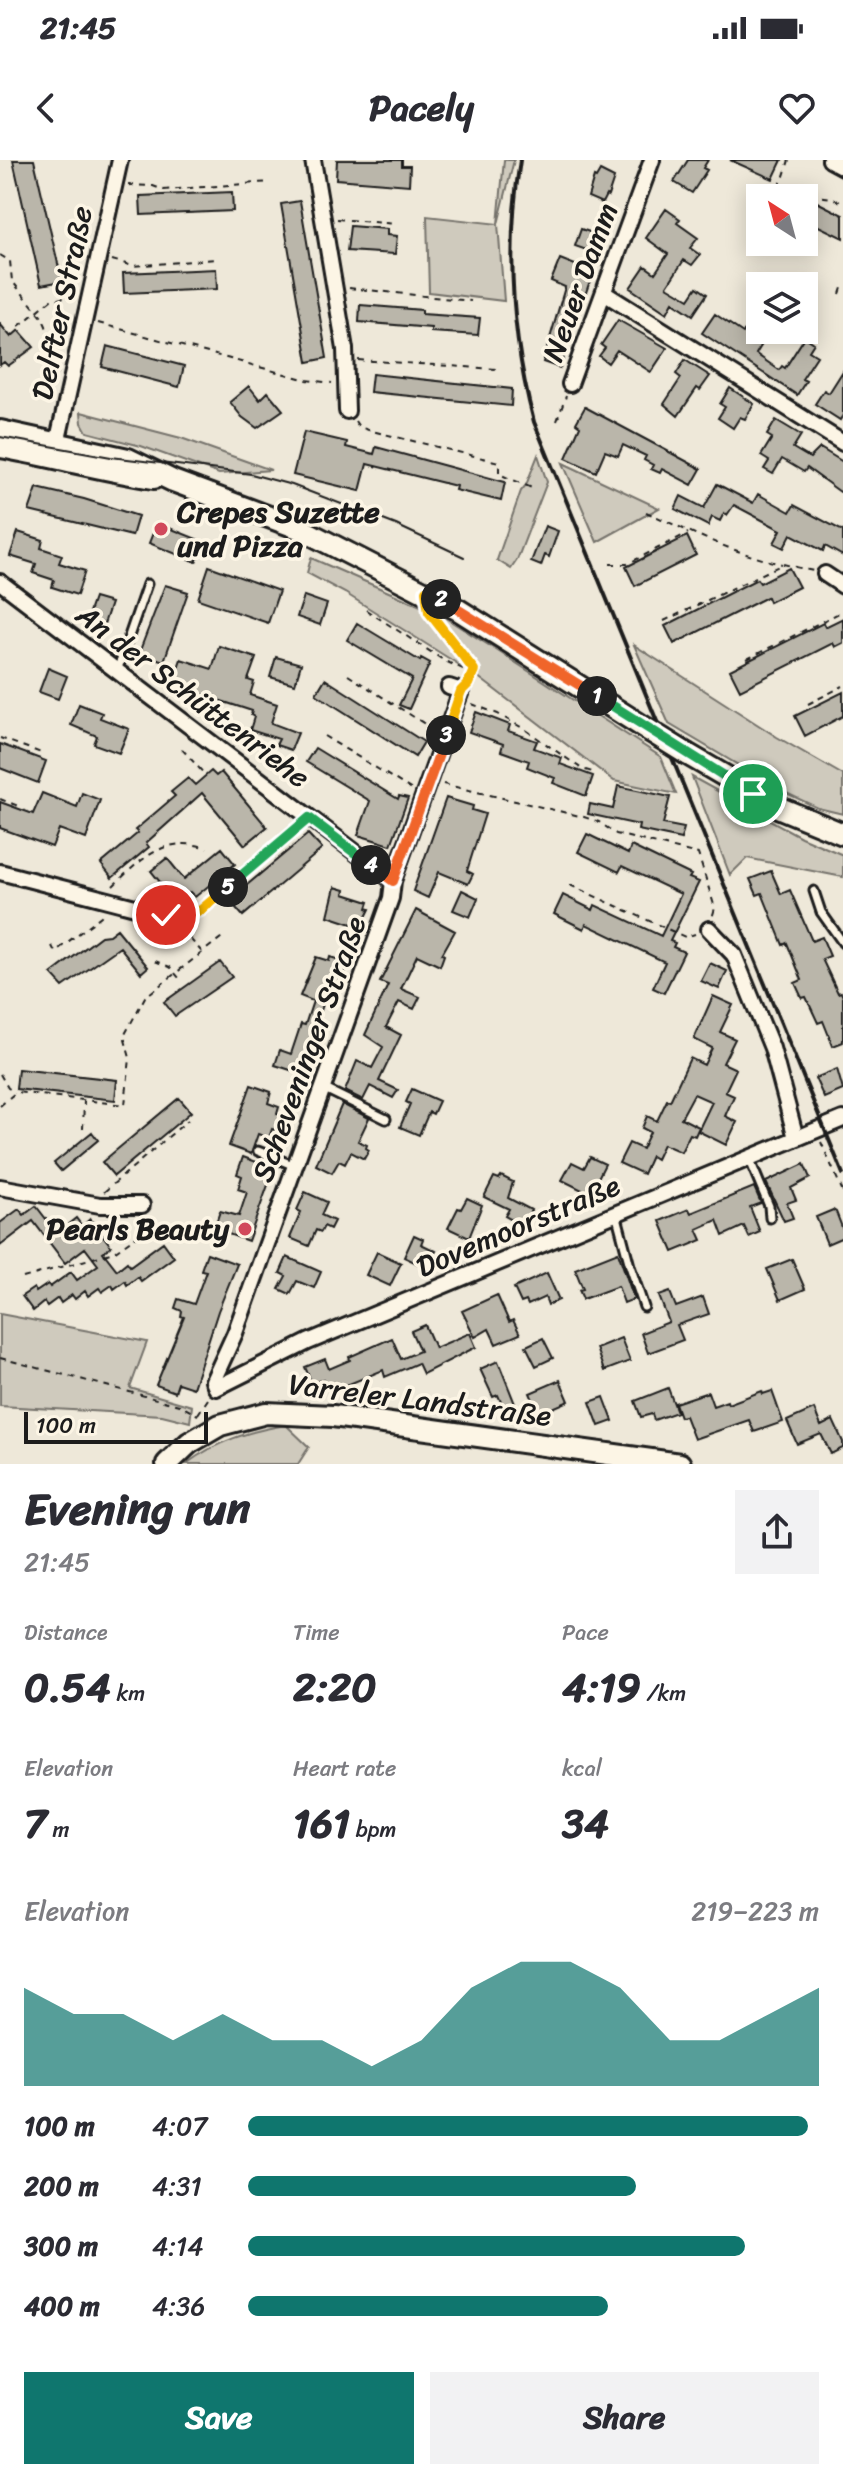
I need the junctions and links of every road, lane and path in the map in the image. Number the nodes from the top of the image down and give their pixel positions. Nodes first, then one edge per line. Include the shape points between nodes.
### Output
1 (120, 160) edge
2 (313, 160) edge
3 (652, 160) edge
4 (789, 160) edge
5 (830, 160) edge
6 (843, 167) edge
7 (115, 181) junction
8 (270, 182) dead end
9 (779, 184) edge
10 (818, 196) edge
11 (843, 202) edge
12 (323, 220) junction
13 (396, 224) dead end
14 (0, 255) edge
15 (100, 256) junction
16 (217, 259) dead end
17 (843, 285) edge
18 (335, 290) junction
19 (604, 293) junction
20 (840, 294) dead end
21 (91, 295) junction
22 (471, 301) dead end
23 (37, 311) junction
24 (85, 320) junction
25 (19, 326) dead end
26 (345, 360) junction
27 (496, 369) dead end
28 (72, 381) junction
29 (570, 384) joint
30 (346, 385) junction
31 (347, 411) joint
32 (557, 421) dead end
33 (0, 431) edge
34 (843, 443) edge
35 (0, 447) edge
36 (56, 450) junction
37 (532, 488) dead end
38 (646, 512) dead end
39 (689, 532) junction
40 (610, 564) dead end
41 (783, 564) junction
42 (825, 574) joint
43 (0, 582) edge
44 (147, 584) dead end
45 (843, 586) edge
46 (426, 591) junction
47 (366, 610) dead end
48 (843, 611) edge
49 (664, 621) dead end
50 (747, 659) dead end
51 (117, 671) junction
52 (472, 673) junction
53 (348, 675) dead end
54 (843, 686) edge
55 (456, 692) junction
56 (808, 704) dead end
57 (324, 736) dead end
58 (0, 738) edge
59 (444, 739) junction
60 (182, 749) dead end
61 (44, 754) dead end
62 (596, 773) dead end
63 (206, 776) dead end
64 (427, 788) junction
65 (0, 799) edge
66 (21, 807) dead end
67 (309, 818) junction
68 (843, 834) edge
69 (207, 848) dead end
70 (0, 872) edge
71 (393, 881) junction
72 (570, 885) dead end
73 (708, 886) junction
74 (702, 891) dead end
75 (814, 891) dead end
76 (109, 900) junction
77 (173, 921) junction
78 (709, 929) junction
79 (226, 934) dead end
80 (843, 943) edge
81 (52, 946) dead end
82 (203, 953) junction
83 (155, 961) dead end
84 (174, 973) junction
85 (179, 978) dead end
86 (0, 1074) edge
87 (323, 1088) junction
88 (16, 1092) junction
89 (84, 1100) junction
90 (0, 1106) edge
91 (386, 1119) dead end
92 (843, 1119) edge
93 (188, 1120) dead end
94 (83, 1129) dead end
95 (812, 1132) junction
96 (796, 1138) junction
97 (258, 1151) dead end
98 (749, 1158) junction
99 (295, 1166) junction
100 (0, 1187) edge
101 (843, 1192) edge
102 (91, 1203) junction
103 (142, 1205) joint
104 (616, 1213) junction
105 (770, 1218) dead end
106 (23, 1278) dead end
107 (644, 1307) dead end
108 (0, 1358) edge
109 (216, 1388) junction
110 (167, 1464) edge
111 (680, 1464) edge

1 - 7 street, Delfter Straße
2 - 12 street
3 - 19 street, Neuer Damm
4 - 9 path
5 - 6 street
7 - 8 path via 164,190
7 - 15 street, Delfter Straße
10 - 11 path
12 - 13 path
12 - 18 street
14 - 23 path via 10,261 12,281
15 - 16 path via 133,266
15 - 21 street, Delfter Straße
17 - 20 path
18 - 22 path
18 - 26 street
19 - 29 street, Neuer Damm
19 - 34 street
21 - 23 path via 51,300
21 - 24 street, Delfter Straße
23 - 25 path
23 - 28 path via 46,326 55,370
24 - 28 street, Delfter Straße
24 - 30 path via 307,380
26 - 27 path
26 - 30 street
28 - 36 street, Delfter Straße
29 - 32 path, Neuer Damm
30 - 31 street
31 - 37 path via 359,427 499,462 499,474
33 - 36 main road
35 - 36 main road
36 - 46 main road via 128,459 301,529
38 - 39 path
39 - 40 path via 627,564
39 - 41 path
41 - 42 path
41 - 49 path
42 - 45 street
43 - 51 street, An der Schüttenriehe
44 - 51 lane
46 - 52 path via 429,612
46 - 68 main road, bridge via 687,754 780,808
47 - 52 path
48 - 50 path
51 - 67 street, An der Schüttenriehe
52 - 55 path via 468,684
53 - 59 path
54 - 56 path
55 - 59 street, Scheveninger Straße
55 - 62 path
57 - 64 path via 413,790
58 - 61 path
59 - 64 street, Scheveninger Straße
60 - 63 path
64 - 71 street, Scheveninger Straße
64 - 73 path via 584,817 616,834 698,854
65 - 66 path
67 - 71 street, An der Schüttenriehe
67 - 77 path via 201,910
69 - 76 path via 190,842 150,854 113,886
70 - 76 street
71 - 87 street, Scheveninger Straße
72 - 78 path via 685,937
73 - 74 path
73 - 78 path via 715,908
75 - 80 lane via 821,912
76 - 77 street
76 - 81 path via 101,916 55,952
77 - 82 path
78 - 96 street via 734,955 772,1048
79 - 82 path
82 - 84 path
83 - 84 path
84 - 85 path
84 - 89 path via 145,997 124,1036 130,1058 125,1105
86 - 88 path
87 - 91 lane
87 - 99 street, Scheveninger Straße
88 - 89 path
88 - 90 path
89 - 94 path
92 - 95 street, Dovemoorstraße
93 - 102 path
95 - 96 street, Dovemoorstraße
95 - 101 path
96 - 98 street, Dovemoorstraße
97 - 99 lane
98 - 104 street, Dovemoorstraße
98 - 105 lane
99 - 109 street, Scheveninger Straße via 213,1381
100 - 102 street
102 - 103 street
103 - 106 path via 142,1232 114,1252
104 - 107 lane
104 - 109 street, Dovemoorstraße via 308,1342
108 - 109 path via 179,1405 198,1415
110 - 111 main road, Varreler Landstraße via 220,1425 266,1413 333,1416

